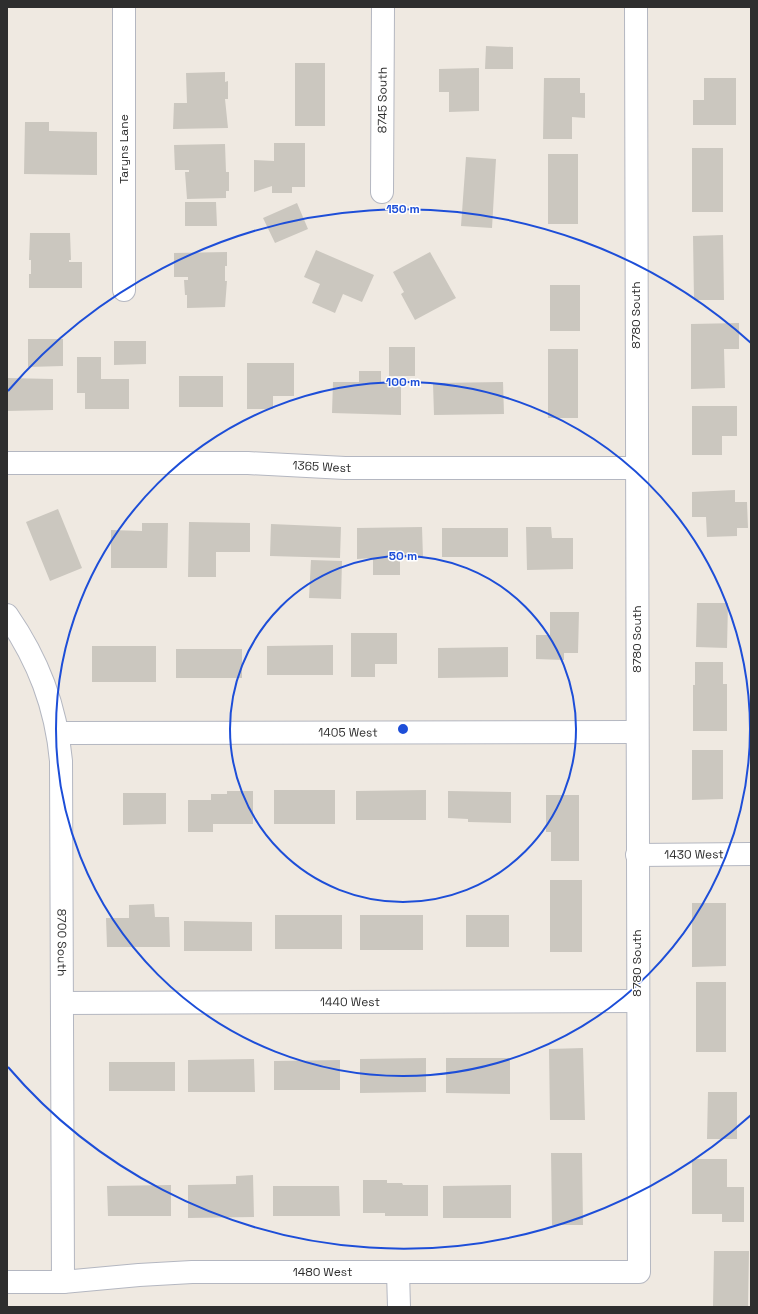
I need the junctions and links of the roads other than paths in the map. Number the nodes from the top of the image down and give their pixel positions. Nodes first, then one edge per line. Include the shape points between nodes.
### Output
1 (124, 7) edge
2 (383, 7) edge
3 (636, 7) edge
4 (382, 192) dead end
5 (124, 290) dead end
6 (7, 463) edge
7 (637, 468) junction
8 (7, 614) edge
9 (637, 732) junction
10 (59, 734) junction
11 (751, 854) edge
12 (637, 855) junction
13 (637, 1001) junction
14 (62, 1003) junction
15 (398, 1272) junction
16 (639, 1272) joint
17 (7, 1282) edge
18 (63, 1282) junction
19 (399, 1307) edge

1 - 5 street, Taryns Lane
2 - 4 street, 8745 South
3 - 7 street, 8780 South
6 - 7 street, 1365 West via 248,463 345,468
7 - 9 street, 8780 South
8 - 10 street, 8700 South via 37,665
9 - 10 street, 1405 West
9 - 12 street, 8780 South
10 - 14 street, 8700 South via 62,787
11 - 12 street, 1430 West
12 - 13 street, 8780 South
13 - 14 street, 1440 West
13 - 16 street, 8780 South
14 - 18 street, 8700 South
15 - 16 street, 1480 West
15 - 18 street, 1480 West via 192,1272 139,1274
15 - 19 street
17 - 18 street, 1480 West

